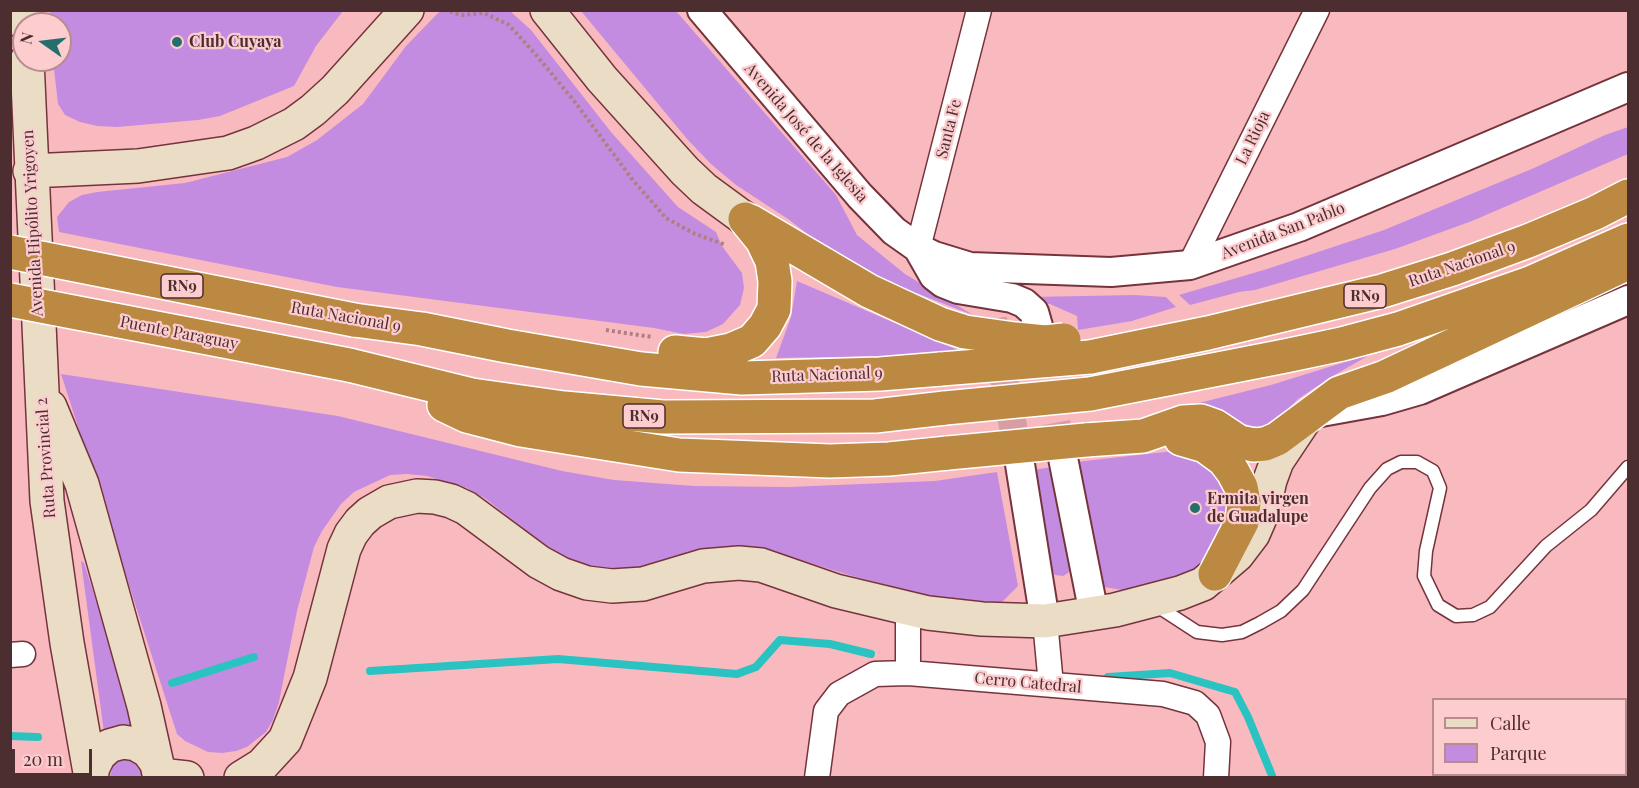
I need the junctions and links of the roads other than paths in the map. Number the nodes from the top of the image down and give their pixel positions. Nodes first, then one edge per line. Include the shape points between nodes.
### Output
1 (407, 10) edge
2 (547, 10) edge
3 (702, 10) edge
4 (979, 10) edge
5 (1317, 10) edge
6 (27, 72) edge
7 (1629, 87) edge
8 (30, 171) junction
9 (1629, 196) edge
10 (746, 219) junction
11 (1629, 240) edge
12 (918, 248) junction
13 (10, 252) edge
14 (1190, 264) junction
15 (1629, 264) edge
16 (981, 293) junction
17 (10, 300) edge
18 (1629, 300) edge
19 (979, 326) junction
20 (422, 329) junction
21 (1065, 341) junction
22 (360, 368) junction
23 (41, 386) junction
24 (1308, 415) junction
25 (1143, 436) junction
26 (1074, 447) junction
27 (1018, 458) tunnel mouth
28 (1629, 467) edge
29 (1215, 574) junction
30 (1150, 602) junction
31 (908, 609) junction
32 (1094, 614) junction
33 (1045, 621) junction
34 (908, 673) junction
35 (1051, 685) junction
36 (258, 773) edge
37 (167, 774) edge
38 (91, 777) edge
39 (817, 777) edge
40 (1216, 777) edge

1 - 8 main road via 313,110 256,144 228,153 138,166
2 - 10 main road via 602,79 685,171
3 - 12 street, Avenida José de la Iglesia via 860,196 894,231
4 - 12 street, Santa Fe
5 - 14 street, La Rioja
6 - 8 main road, Avenida Hipólito Yrigoyen
7 - 14 street, Avenida San Pablo via 1299,227
8 - 23 main road, Avenida Hipólito Yrigoyen
9 - 21 highway, Ruta Nacional 9 / RN9 via 1528,241 1382,291 1208,333
10 - 19 highway via 870,291 940,324
10 - 20 highway via 772,261 774,309 752,341 731,350 706,355 678,353 497,327
11 - 22 highway, RN9, bridge via 1530,283 1398,329 1285,356 1090,394 875,416 663,417 564,408 472,396
12 - 14 street, Avenida San Pablo via 970,267 1111,272
12 - 16 street via 934,276 958,289
13 - 20 highway, Ruta Nacional 9 / RN9, bridge via 354,320
15 - 24 highway via 1385,377 1339,393
16 - 19 street
16 - 21 street via 1024,303
17 - 22 highway, Puente Paraguay / RN9, bridge
18 - 24 street via 1420,390
19 - 21 highway, bridge via 990,337
20 - 21 highway, Ruta Nacional 9 / RN9, bridge via 641,369 742,378 941,369
22 - 26 highway, bridge via 467,416 521,430 679,455 830,461
23 - 37 main road, Ruta Provincial 2 via 82,484
23 - 38 main road, Ruta Provincial 2 via 46,501
24 - 25 highway via 1277,440 1265,444 1239,442 1201,421 1183,422
24 - 29 main road via 1277,461 1253,534
25 - 26 highway
25 - 29 highway via 1188,440 1205,446 1224,460 1241,486 1242,522
26 - 32 street
27 - 33 street
28 - 30 lane via 1591,510 1546,546 1490,607 1473,615 1456,616 1438,605 1424,576 1440,488 1433,471 1417,462 1401,462 1382,475 1303,590 1281,611 1260,623 1242,632 1222,635 1197,632
29 - 30 main road via 1203,584
30 - 32 main road
31 - 33 main road via 982,619
31 - 34 street
31 - 36 main road via 836,591 761,565 739,563 703,567 643,584 587,583 538,562 451,501 435,497 402,498 370,513 351,534 297,715 285,740
32 - 33 main road
33 - 35 street
34 - 35 street, Cerro Catedral
34 - 39 street, Cerro Catedral via 875,674 839,694 826,711
35 - 40 street, Cerro Catedral via 1163,694 1195,704 1208,715 1218,742
37 - 38 main road via 148,751 123,742 99,754

